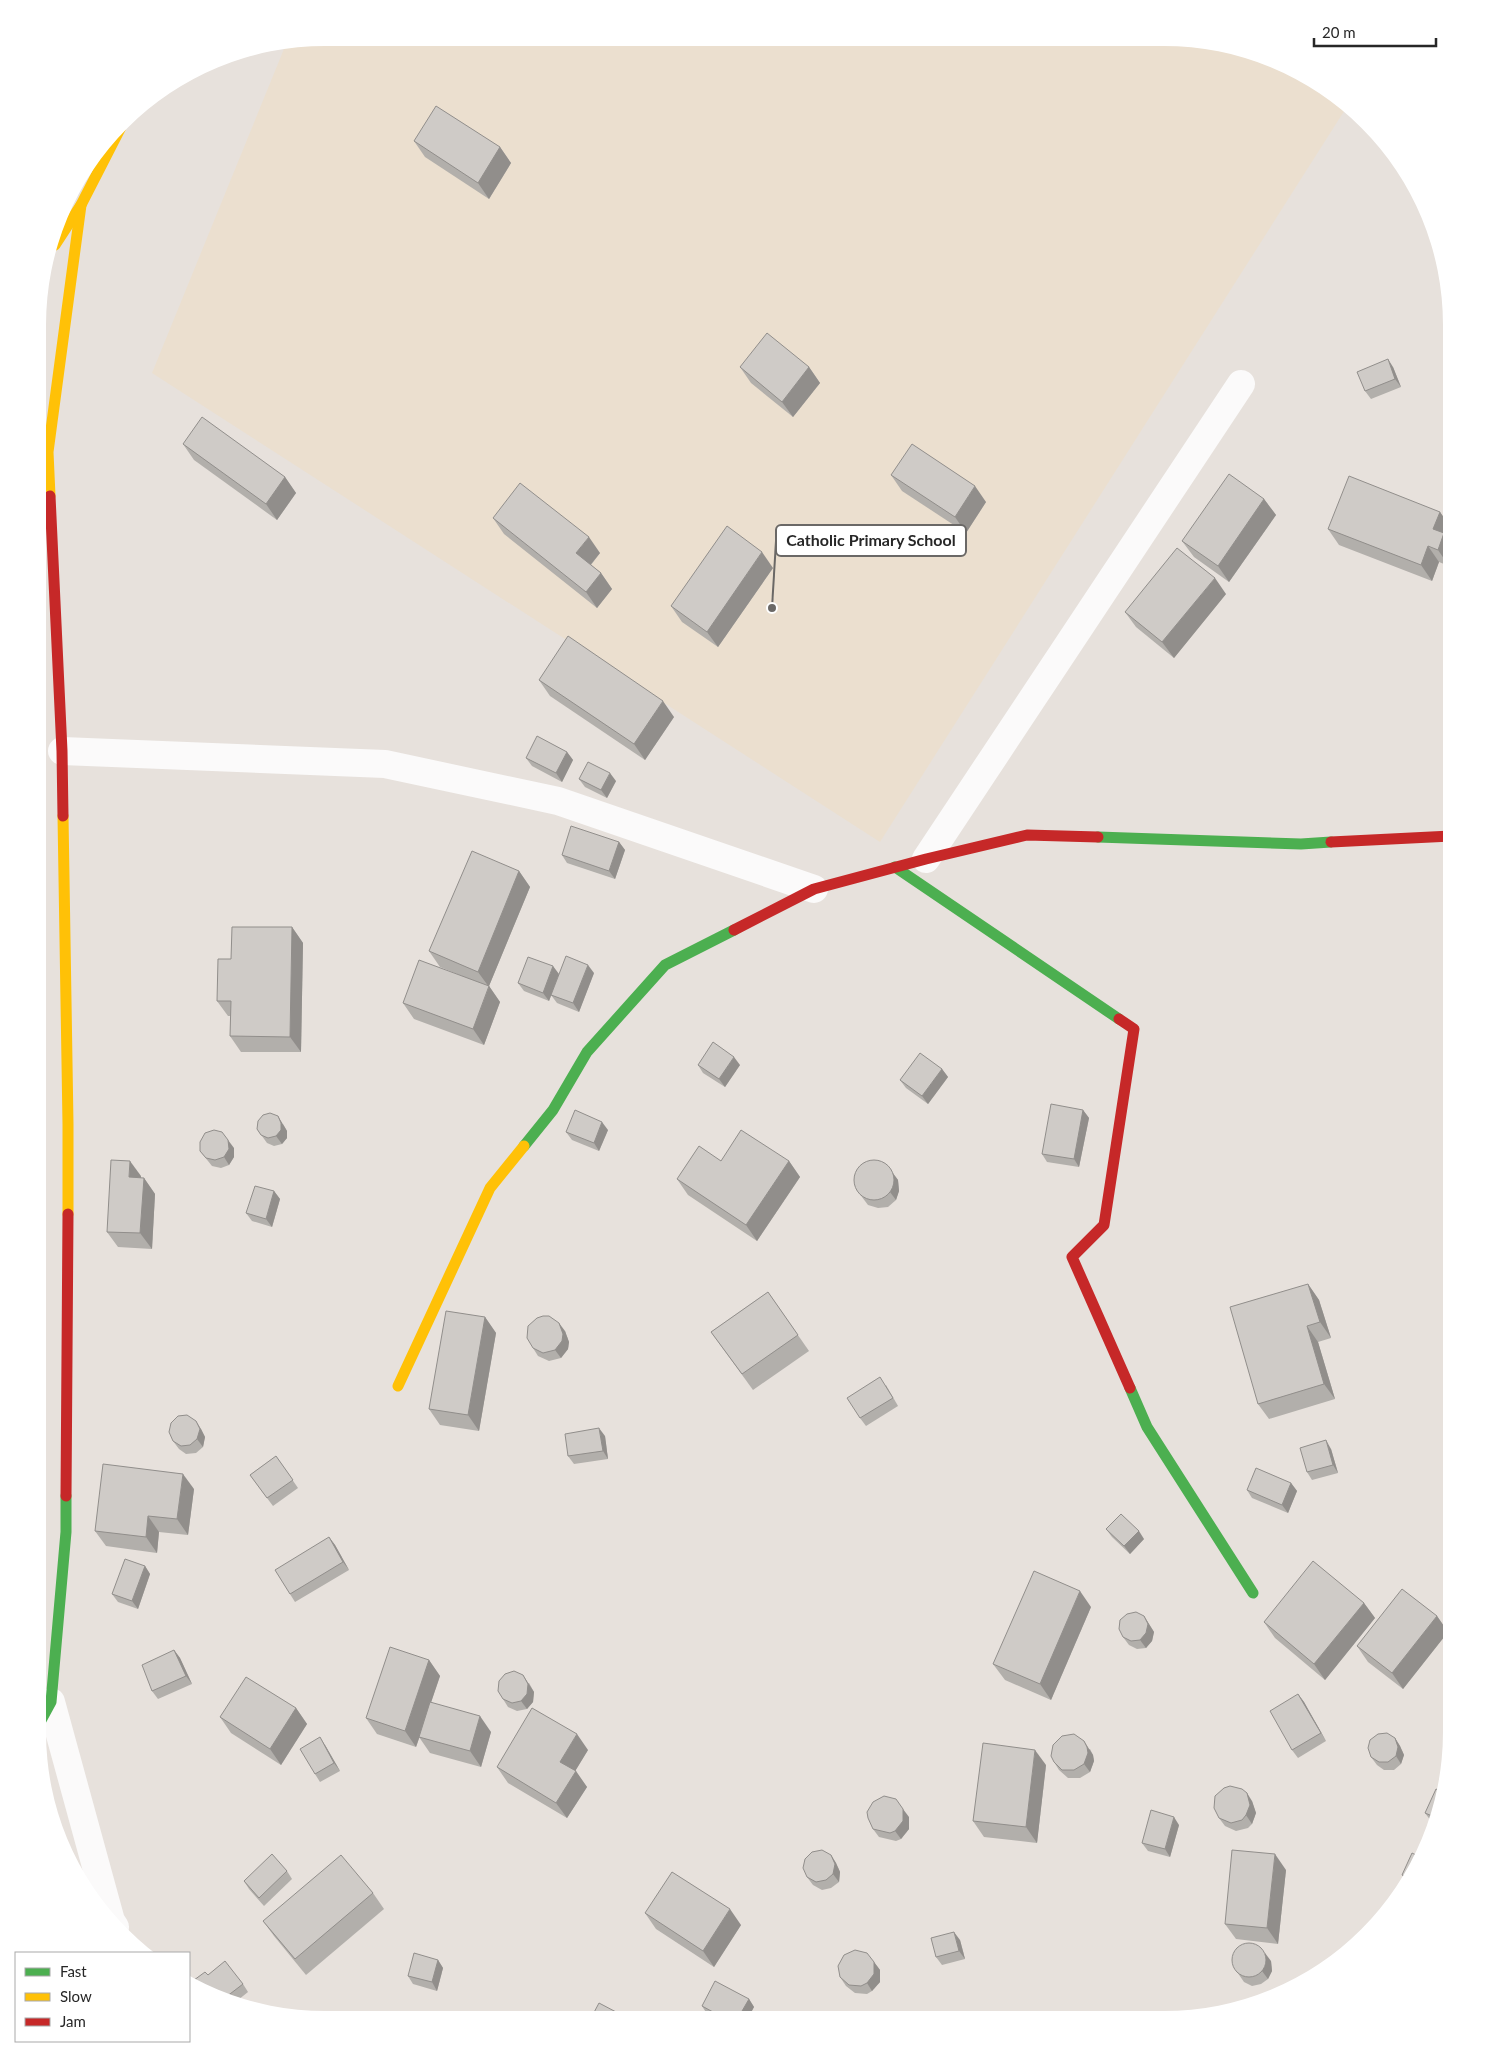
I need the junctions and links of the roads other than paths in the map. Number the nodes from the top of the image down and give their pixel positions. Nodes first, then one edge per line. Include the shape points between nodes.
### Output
1 (110, 148) edge
2 (81, 206) junction
3 (62, 233) edge
4 (1241, 384) dead end
5 (62, 751) junction
6 (1443, 836) edge
7 (926, 859) junction
8 (895, 867) junction
9 (814, 889) junction
10 (398, 1386) dead end
11 (1252, 1593) dead end
12 (51, 1702) junction
13 (46, 1711) edge
14 (106, 1904) edge

1 - 2 street
2 - 3 street
2 - 5 street via 48,452
4 - 7 street
5 - 9 street via 385,764 558,801
5 - 12 street via 68,1124 66,1532
6 - 7 street via 1301,844 1027,835
7 - 8 street
8 - 9 street
8 - 11 street via 1134,1029 1104,1224 1072,1257 1147,1427
9 - 10 street via 665,965 587,1052 553,1110 490,1188
12 - 13 street
12 - 14 street

